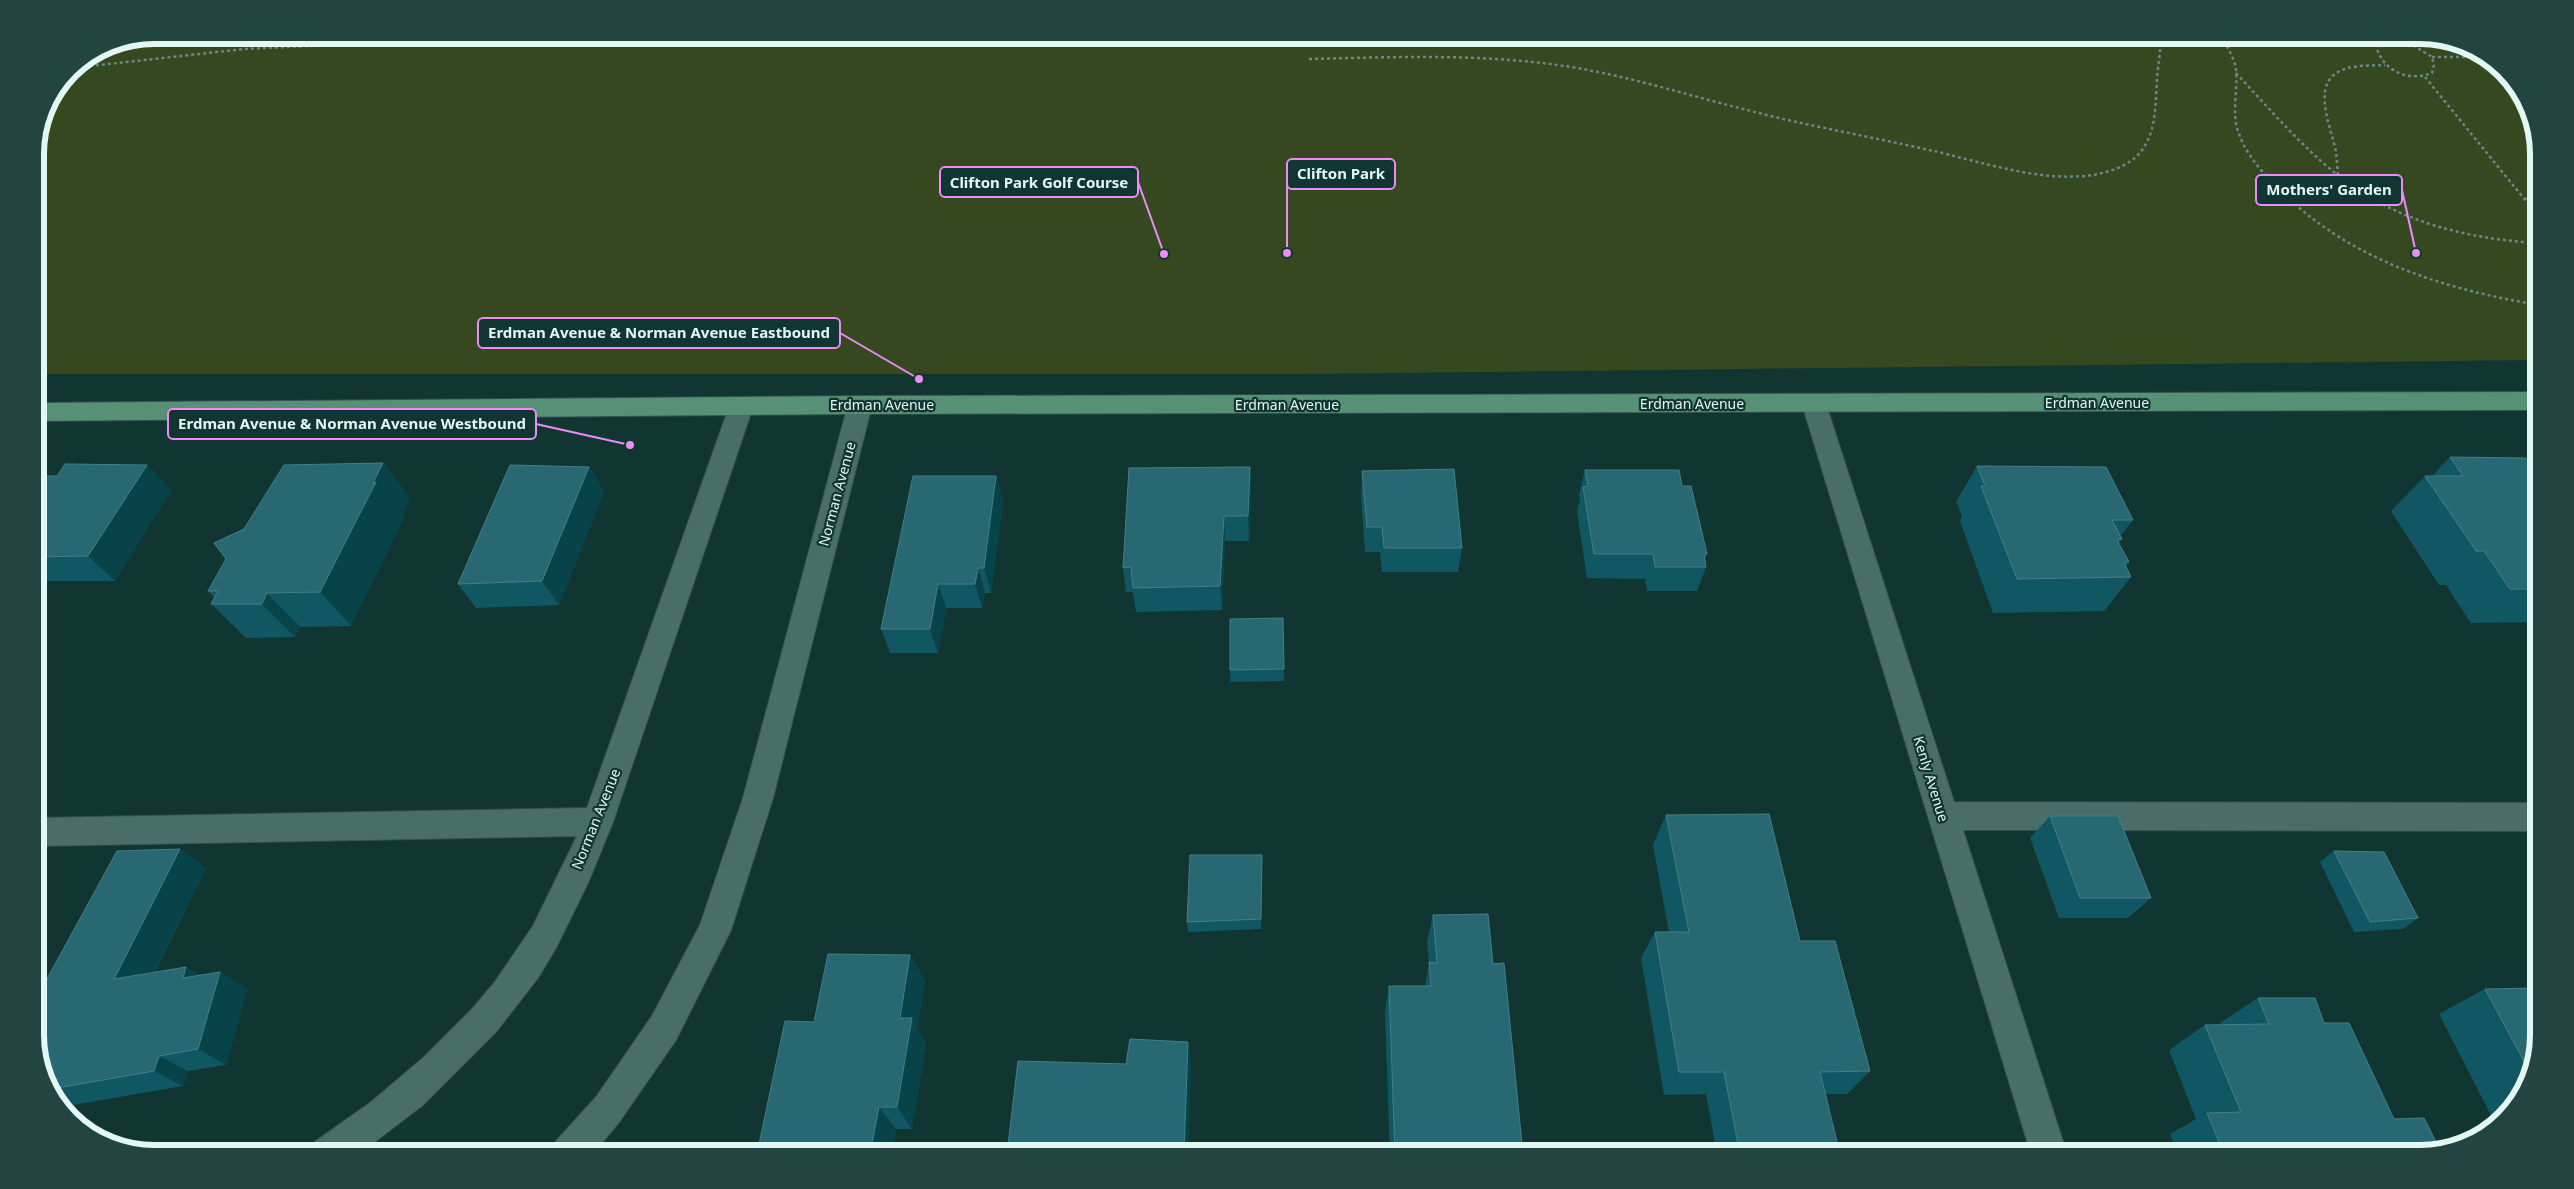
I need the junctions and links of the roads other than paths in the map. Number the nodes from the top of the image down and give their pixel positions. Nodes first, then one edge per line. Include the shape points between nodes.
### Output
1 (2530, 401) edge
2 (1814, 404) junction
3 (860, 405) junction
4 (741, 407) junction
5 (44, 412) edge
6 (1943, 816) junction
7 (2530, 817) edge
8 (598, 822) junction
9 (44, 832) edge
10 (342, 1145) edge
11 (577, 1145) edge
12 (2046, 1145) edge

1 - 2 main road, Erdman Avenue
2 - 3 main road, Erdman Avenue
2 - 6 street, Kenly Avenue
3 - 4 main road, Erdman Avenue
3 - 11 street, Norman Avenue via 758,798 715,930 664,1028 608,1108
4 - 5 main road, Erdman Avenue
4 - 8 street, Norman Avenue
6 - 7 street
6 - 12 street, Kenly Avenue
8 - 9 street
8 - 10 street, Norman Avenue via 551,926 526,967 494,1009 408,1094

